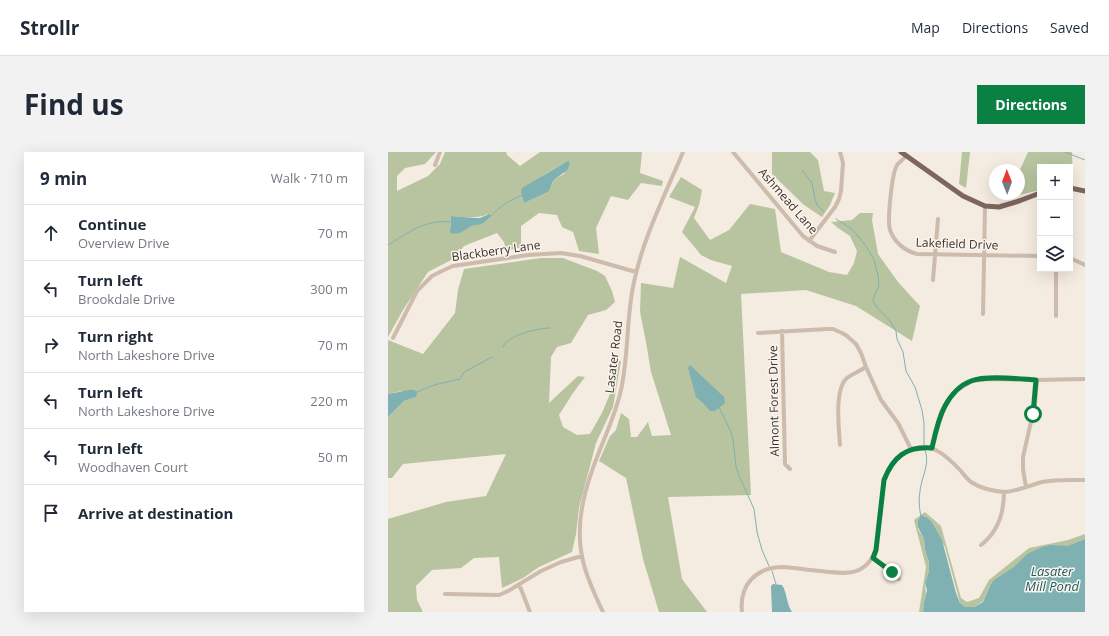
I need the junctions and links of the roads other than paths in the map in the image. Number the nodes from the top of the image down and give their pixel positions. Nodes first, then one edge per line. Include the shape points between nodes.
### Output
1 (440, 152) edge
2 (683, 152) edge
3 (733, 152) edge
4 (840, 152) edge
5 (901, 152) edge
6 (906, 156) junction
7 (435, 165) dead end
8 (1073, 189) edge
9 (1085, 191) edge
10 (1037, 194) edge
11 (985, 206) junction
12 (938, 219) dead end
13 (809, 241) junction
14 (835, 252) dead end
15 (935, 255) junction
16 (984, 255) junction
17 (1037, 256) edge
18 (1073, 259) edge
19 (1085, 265) edge
20 (636, 272) junction
21 (1056, 272) edge
22 (933, 280) dead end
23 (983, 314) dead end
24 (1056, 316) dead end
25 (782, 331) junction
26 (758, 333) dead end
27 (393, 338) dead end
28 (866, 367) junction
29 (1085, 379) edge
30 (1036, 380) junction
31 (840, 445) dead end
32 (932, 448) junction
33 (911, 449) junction
34 (790, 469) dead end
35 (1085, 480) edge
36 (1026, 488) junction
37 (1004, 492) junction
38 (981, 545) dead end
39 (582, 556) junction
40 (873, 558) junction
41 (899, 579) dead end
42 (519, 584) junction
43 (445, 594) dead end
44 (530, 612) edge
45 (603, 612) edge
46 (742, 612) edge

1 - 7 street
2 - 20 street, Lasater Road via 647,238
3 - 13 street, Ashmead Lane
4 - 13 street via 843,163 839,199
5 - 6 main road
6 - 11 main road via 963,196
6 - 15 street, Lakefield Drive via 897,165 894,174 890,230 900,246 910,252
8 - 9 main road
10 - 11 main road via 999,206
11 - 16 street
12 - 15 street
13 - 14 street, Ashmead Lane
15 - 16 street, Lakefield Drive
15 - 22 street
16 - 17 street, Lakefield Drive
16 - 23 street
18 - 19 street
20 - 27 street, Blackberry Lane via 560,253 453,266 432,276 417,291
20 - 39 street, Lasater Road via 621,390 583,499 580,527
21 - 24 street
25 - 26 street
25 - 28 street via 832,329 842,333 856,344
25 - 34 street, Almont Forest Drive via 785,464
28 - 31 street via 847,378 841,386
28 - 33 street via 881,400 898,423
29 - 30 street
30 - 32 street via 977,380 962,386 944,406
30 - 36 street via 1034,409 1024,451
32 - 33 street
32 - 37 street via 947,458 970,481
33 - 40 street via 898,456 888,469 884,480
35 - 36 street via 1042,482
36 - 37 street
37 - 38 street via 1003,511 998,524
39 - 42 street via 561,562
39 - 45 street, Lasater Road
40 - 41 street
40 - 46 street via 861,569 844,574 783,567 763,571 746,587 742,599
42 - 43 street via 499,595
42 - 44 street

